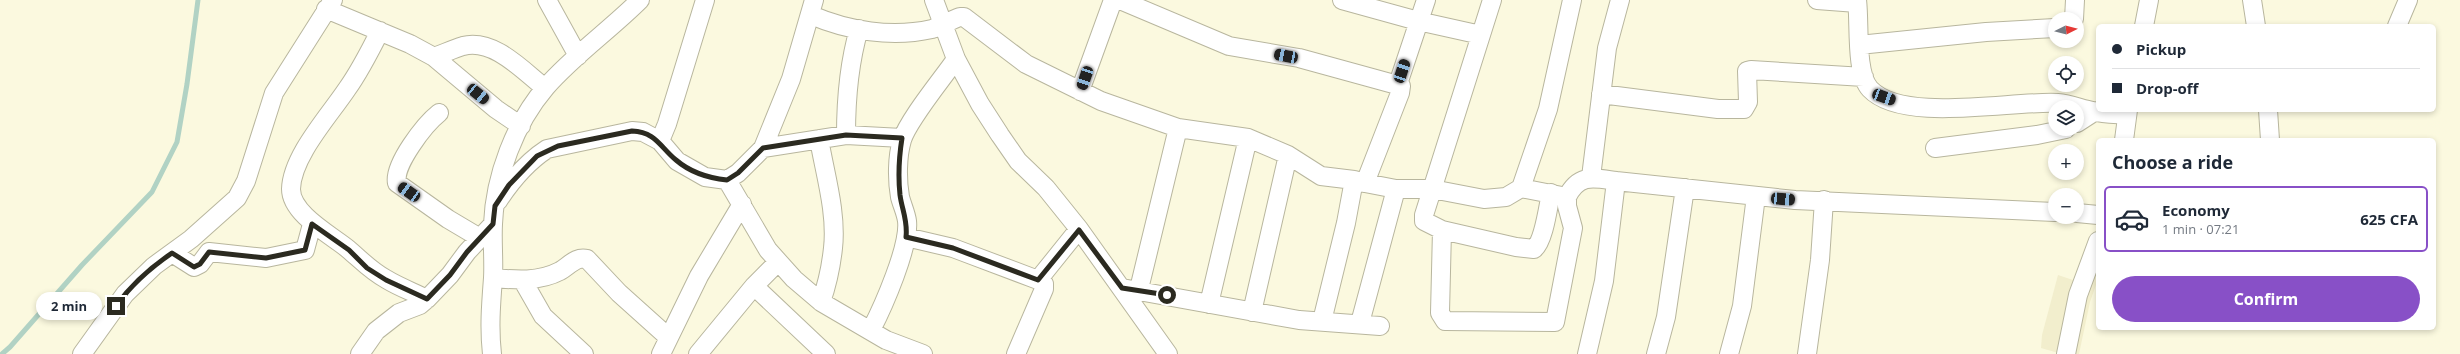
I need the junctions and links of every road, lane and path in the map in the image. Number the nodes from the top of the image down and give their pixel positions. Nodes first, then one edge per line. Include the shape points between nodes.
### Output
1 (547, 0) edge
2 (640, 0) edge
3 (705, 0) edge
4 (935, 0) edge
5 (1114, 0) edge
6 (1120, 0) edge
7 (1342, 0) edge
8 (1426, 0) edge
9 (1492, 0) edge
10 (1572, 0) edge
11 (1620, 0) edge
12 (1816, 0) edge
13 (2075, 0) edge
14 (2149, 0) edge
15 (2252, 0) edge
16 (2408, 0) edge
17 (1857, 1) edge
18 (330, 5) edge
19 (813, 8) edge
20 (2074, 12) edge
21 (1418, 21) junction
22 (943, 24) junction
23 (2144, 24) edge
24 (2256, 24) edge
25 (2398, 24) edge
26 (2048, 28) edge
27 (859, 30) junction
28 (380, 31) junction
29 (1481, 35) junction
30 (1859, 46) junction
31 (578, 56) junction
32 (434, 57) junction
33 (956, 59) junction
34 (1864, 77) junction
35 (1398, 84) junction
36 (545, 88) junction
37 (1080, 91) junction
38 (1601, 94) junction
39 (2094, 112) junction
40 (2127, 112) edge
41 (2268, 112) edge
42 (439, 113) dead end
43 (2084, 118) edge
44 (521, 126) junction
45 (1178, 128) junction
46 (2048, 133) edge
47 (846, 135) junction
48 (902, 138) junction
49 (1248, 138) junction
50 (2124, 138) edge
51 (2270, 138) edge
52 (820, 139) junction
53 (660, 141) junction
54 (763, 148) junction
55 (1935, 148) dead end
56 (1288, 155) junction
57 (1590, 177) junction
58 (727, 180) junction
59 (1616, 181) junction
60 (1359, 182) junction
61 (1521, 188) junction
62 (1686, 188) junction
63 (1396, 189) junction
64 (1432, 189) junction
65 (1559, 195) junction
66 (1756, 196) junction
67 (1824, 200) junction
68 (742, 204) junction
69 (2048, 212) edge
70 (2084, 214) edge
71 (494, 215) junction
72 (2096, 215) edge
73 (312, 224) junction
74 (1079, 230) junction
75 (1442, 230) junction
76 (906, 237) junction
77 (480, 238) junction
78 (172, 253) junction
79 (2094, 260) edge
80 (778, 262) junction
81 (493, 278) junction
82 (1038, 280) junction
83 (523, 281) junction
84 (754, 286) junction
85 (1130, 288) junction
86 (427, 299) junction
87 (821, 302) junction
88 (1209, 304) junction
89 (1252, 312) junction
90 (1322, 320) junction
91 (1360, 323) junction
92 (1380, 326) dead end
93 (871, 330) junction
94 (668, 337) junction
95 (82, 354) edge
96 (360, 354) edge
97 (492, 354) edge
98 (584, 354) edge
99 (660, 354) edge
100 (698, 354) edge
101 (826, 354) edge
102 (923, 354) edge
103 (1016, 354) edge
104 (1168, 354) edge
105 (1587, 354) edge
106 (1656, 354) edge
107 (1729, 354) edge
108 (1807, 354) edge
109 (2066, 354) edge

1 - 31 street
2 - 31 street
3 - 53 street
4 - 22 street
5 - 37 street
6 - 35 street via 1229,46 1299,58
7 - 21 street
8 - 21 street
9 - 29 street
10 - 61 street via 1548,109
11 - 38 street via 1607,48
12 - 17 street
13 - 20 street
14 - 23 street
15 - 24 street
16 - 25 street
17 - 30 street
18 - 28 street
18 - 78 street via 274,93 246,181 238,198
19 - 27 street via 829,22
19 - 54 street via 791,79
21 - 29 street
21 - 35 street
22 - 27 street via 932,29 904,32
22 - 33 street
22 - 37 street via 964,17 1026,64
26 - 30 street via 1986,32
27 - 47 street via 854,46 847,97
28 - 32 street
28 - 73 street via 348,89 298,163 291,190 294,200
29 - 64 street
30 - 34 street
31 - 36 street
32 - 36 street via 464,46 485,46 497,51
32 - 44 street via 496,109
33 - 48 street
33 - 74 street via 980,104 1018,161 1046,188
34 - 38 street via 1750,70 1747,72 1748,102 1744,109 1718,109
34 - 39 street via 1870,89 1878,95 1911,105 1956,109 2058,103
35 - 60 street via 1402,88 1400,94
36 - 44 street
37 - 45 street via 1116,107
38 - 57 street
39 - 40 street
39 - 43 street
40 - 50 street
41 - 51 street
42 - 77 street via 426,123 404,157 396,179 397,183
44 - 71 street via 504,165
45 - 49 street
45 - 85 street
46 - 55 street
47 - 48 street
47 - 52 street
48 - 76 street via 899,180 900,196 907,220
49 - 56 street
49 - 88 street
52 - 54 street
52 - 87 street via 833,215 833,247 829,278
53 - 58 street via 677,161 691,170 705,177
53 - 71 street via 642,132 632,131 547,150 537,156 509,185
54 - 58 street via 738,173
56 - 60 street via 1321,176
56 - 89 street
57 - 59 street
57 - 65 street
58 - 68 street
59 - 62 street
59 - 105 street via 1604,281
60 - 63 street
60 - 90 street
61 - 64 street via 1506,197 1484,199
61 - 65 street
62 - 66 street
62 - 106 street via 1666,317
63 - 64 street
63 - 91 street
64 - 75 street via 1424,220
65 - 75 street via 1538,246 1534,249
65 - 75 street via 1567,206 1573,228 1553,324 1518,321 1445,322 1440,313
66 - 67 street
66 - 107 street via 1742,306
67 - 69 street via 1953,209
67 - 108 street via 1820,260
68 - 80 street via 768,250
68 - 94 street via 698,276
70 - 72 street
71 - 77 street
71 - 81 street
73 - 78 street via 305,250 266,258 209,252 200,264 194,267
73 - 86 street via 349,250 367,268
74 - 82 street
74 - 85 street
76 - 82 street via 953,248
76 - 93 street via 900,259
77 - 86 street
78 - 95 street via 154,266 125,294
79 - 109 street via 2078,295
80 - 84 street
80 - 87 street
81 - 83 street
81 - 97 street via 489,313
82 - 103 street via 1044,284 1044,289
83 - 94 street via 560,271 580,259 587,259 619,293
83 - 98 street via 543,316
84 - 100 street
84 - 101 street
85 - 88 street
85 - 104 street
86 - 96 street via 420,305 399,313 376,331
87 - 93 street
88 - 89 street
89 - 90 street via 1299,320
90 - 91 street
91 - 92 street
93 - 102 street via 886,340
94 - 99 street

